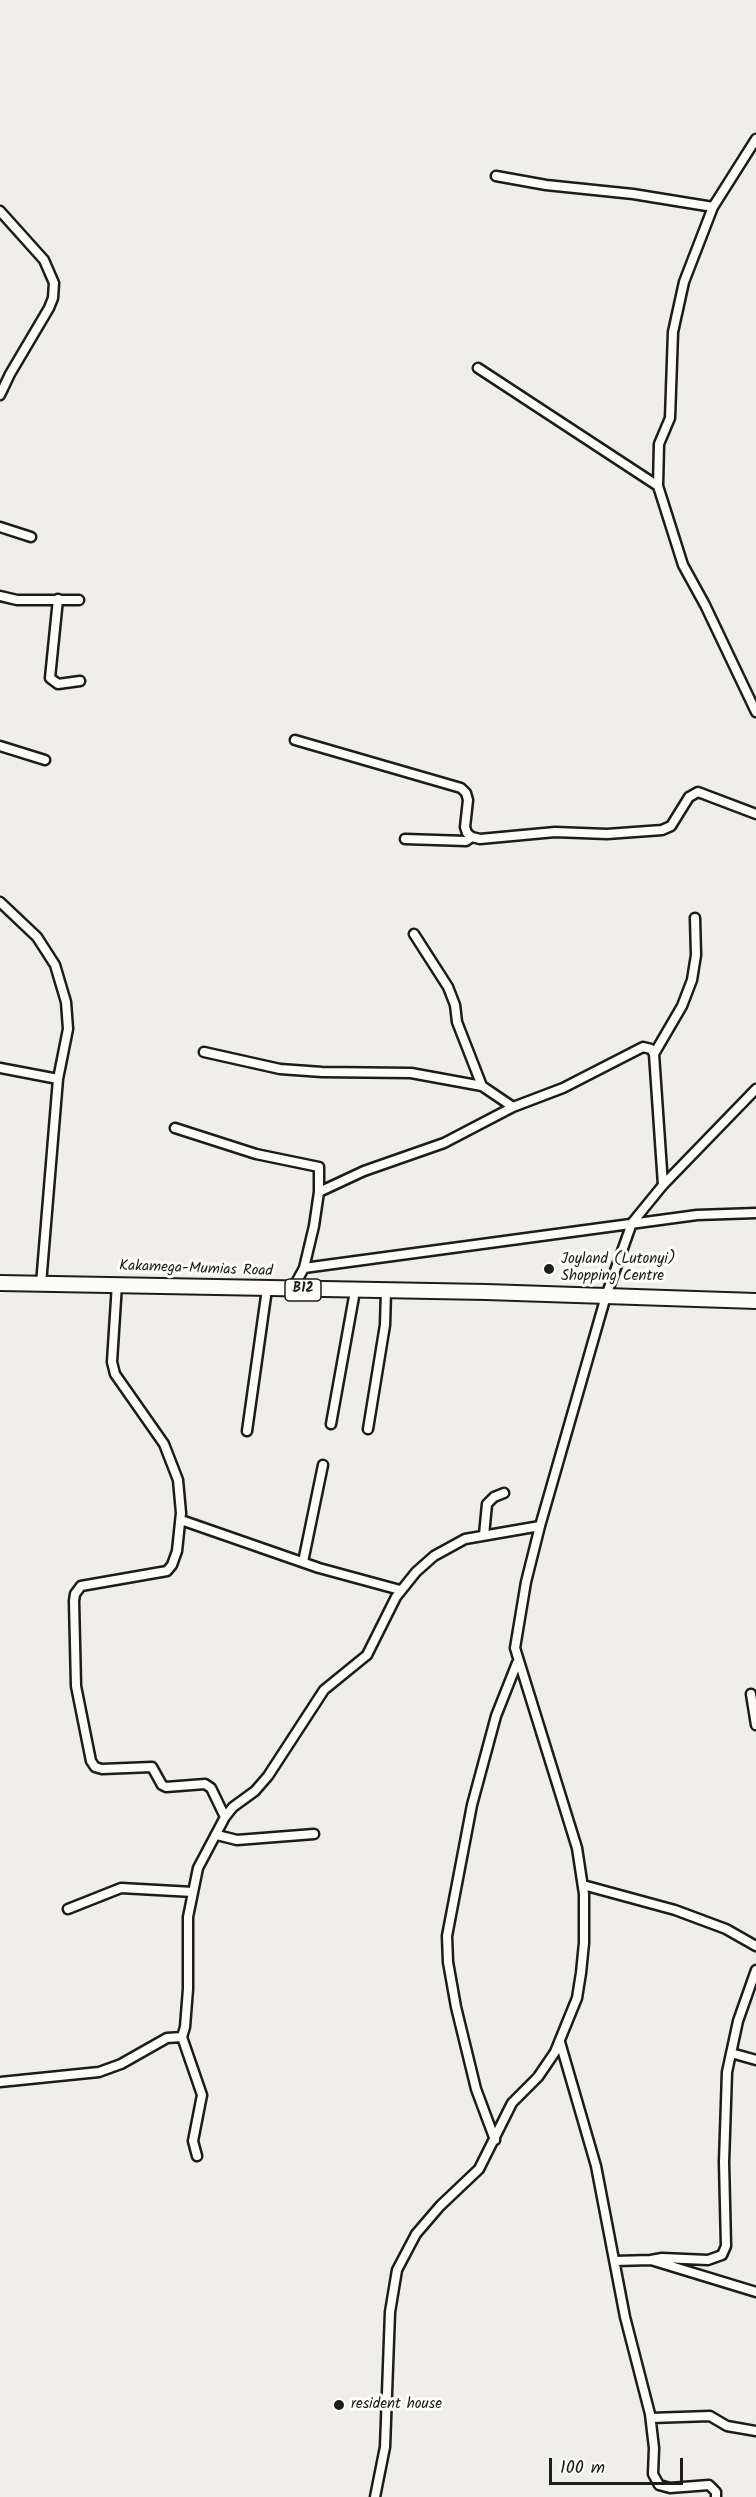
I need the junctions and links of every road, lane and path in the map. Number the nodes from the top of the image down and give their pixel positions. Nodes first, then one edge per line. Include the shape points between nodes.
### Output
1 (756, 139) edge
2 (496, 176) dead end
3 (713, 207) junction
4 (0, 212) edge
5 (478, 368) dead end
6 (0, 395) edge
7 (658, 486) junction
8 (0, 527) edge
9 (31, 537) dead end
10 (0, 596) edge
11 (58, 599) junction
12 (79, 600) dead end
13 (80, 681) dead end
14 (756, 712) edge
15 (296, 740) dead end
16 (0, 746) edge
17 (45, 760) dead end
18 (756, 814) edge
19 (472, 837) junction
20 (405, 839) dead end
21 (0, 902) edge
22 (695, 918) dead end
23 (414, 934) dead end
24 (204, 1052) dead end
25 (654, 1054) junction
26 (0, 1068) edge
27 (58, 1079) junction
28 (483, 1086) junction
29 (756, 1089) edge
30 (513, 1107) junction
31 (175, 1128) dead end
32 (663, 1185) junction
33 (319, 1192) junction
34 (756, 1213) edge
35 (632, 1223) junction
36 (304, 1268) junction
37 (0, 1283) edge
38 (41, 1284) junction
39 (117, 1284) junction
40 (267, 1289) junction
41 (292, 1290) junction
42 (355, 1291) junction
43 (386, 1291) junction
44 (606, 1296) junction
45 (756, 1301) edge
46 (332, 1424) dead end
47 (368, 1429) dead end
48 (247, 1431) dead end
49 (323, 1465) dead end
50 (504, 1493) dead end
51 (181, 1520) junction
52 (540, 1526) junction
53 (484, 1535) junction
54 (303, 1562) junction
55 (400, 1590) junction
56 (518, 1663) junction
57 (751, 1694) dead end
58 (756, 1725) edge
59 (225, 1817) junction
60 (314, 1834) dead end
61 (217, 1835) junction
62 (583, 1885) junction
63 (193, 1892) junction
64 (68, 1909) dead end
65 (756, 1946) edge
66 (756, 1970) edge
67 (182, 2037) junction
68 (560, 2042) junction
69 (731, 2053) junction
70 (756, 2060) edge
71 (0, 2082) edge
72 (495, 2140) junction
73 (197, 2156) dead end
74 (651, 2260) junction
75 (615, 2261) junction
76 (756, 2292) edge
77 (651, 2418) junction
78 (756, 2431) edge
79 (375, 2497) edge
80 (716, 2497) edge

1 - 3 street
2 - 3 street
3 - 7 street via 684,282 673,332 672,401 670,418 659,444
4 - 6 street via 44,260 54,283 49,308
5 - 7 street
7 - 14 street via 683,565
8 - 9 street
10 - 11 street via 17,600
11 - 12 street
11 - 13 street via 50,678 58,684
15 - 19 street via 461,788 468,800 465,827
16 - 17 street
18 - 19 street via 698,792 689,797 671,826 651,832
19 - 20 street via 466,841
21 - 27 street via 37,937 55,964 66,1002 68,1029
22 - 25 street via 692,980
23 - 28 street via 448,987 457,1022
24 - 28 street via 280,1069 411,1072
25 - 30 street via 651,1049 638,1048 563,1088
25 - 32 street
26 - 27 street
27 - 38 street
28 - 30 street
29 - 32 street
30 - 33 street via 444,1143
31 - 33 street via 256,1154 319,1167
32 - 35 street
33 - 36 street
34 - 35 street
35 - 36 street
35 - 44 street
36 - 41 street
37 - 38 highway, Kakamega-Mumias Road / B12
38 - 39 highway, Kakamega-Mumias Road / B12
39 - 40 highway, Kakamega-Mumias Road / B12
39 - 51 street via 112,1362 115,1374 164,1444 178,1480
40 - 41 highway, Kakamega-Mumias Road / B12
40 - 48 street
41 - 42 highway, Kakamega-Mumias Road / B12
42 - 43 highway, Kakamega-Mumias Road / B12
42 - 46 street
43 - 44 highway, Kakamega-Mumias Road / B12
43 - 47 street via 385,1325
44 - 45 highway, B12
44 - 52 street
49 - 54 street
50 - 53 street via 487,1504
51 - 54 street
51 - 59 street via 177,1551 167,1571 92,1583 78,1590 74,1601 76,1686 95,1767 149,1766 162,1785 171,1788 205,1784 211,1788
52 - 53 street
52 - 56 street via 515,1638
53 - 55 street via 465,1539 441,1552
54 - 55 street
55 - 59 street via 367,1655 324,1690 268,1776
56 - 62 street via 577,1848
56 - 72 street via 496,1716 477,1784 447,1936 456,2007 476,2089
57 - 58 street
59 - 61 street
60 - 61 street via 237,1840
61 - 63 street via 198,1868
62 - 65 street via 675,1910 726,1929
62 - 68 street via 581,1973 577,1998
63 - 64 street via 121,1888
63 - 67 street via 188,1917 188,1989
66 - 69 street
67 - 71 street via 167,2038 122,2064 99,2072
67 - 73 street via 202,2095 192,2141
68 - 72 street via 538,2077 512,2103
68 - 75 street via 596,2166
69 - 70 street
69 - 74 street via 724,2162 726,2246 722,2255 708,2260
72 - 79 street via 479,2169 416,2234 397,2270 390,2312 385,2447
74 - 75 street
74 - 76 street
75 - 77 street
77 - 78 street via 710,2416 727,2426
77 - 80 street via 653,2474 659,2485 709,2486

